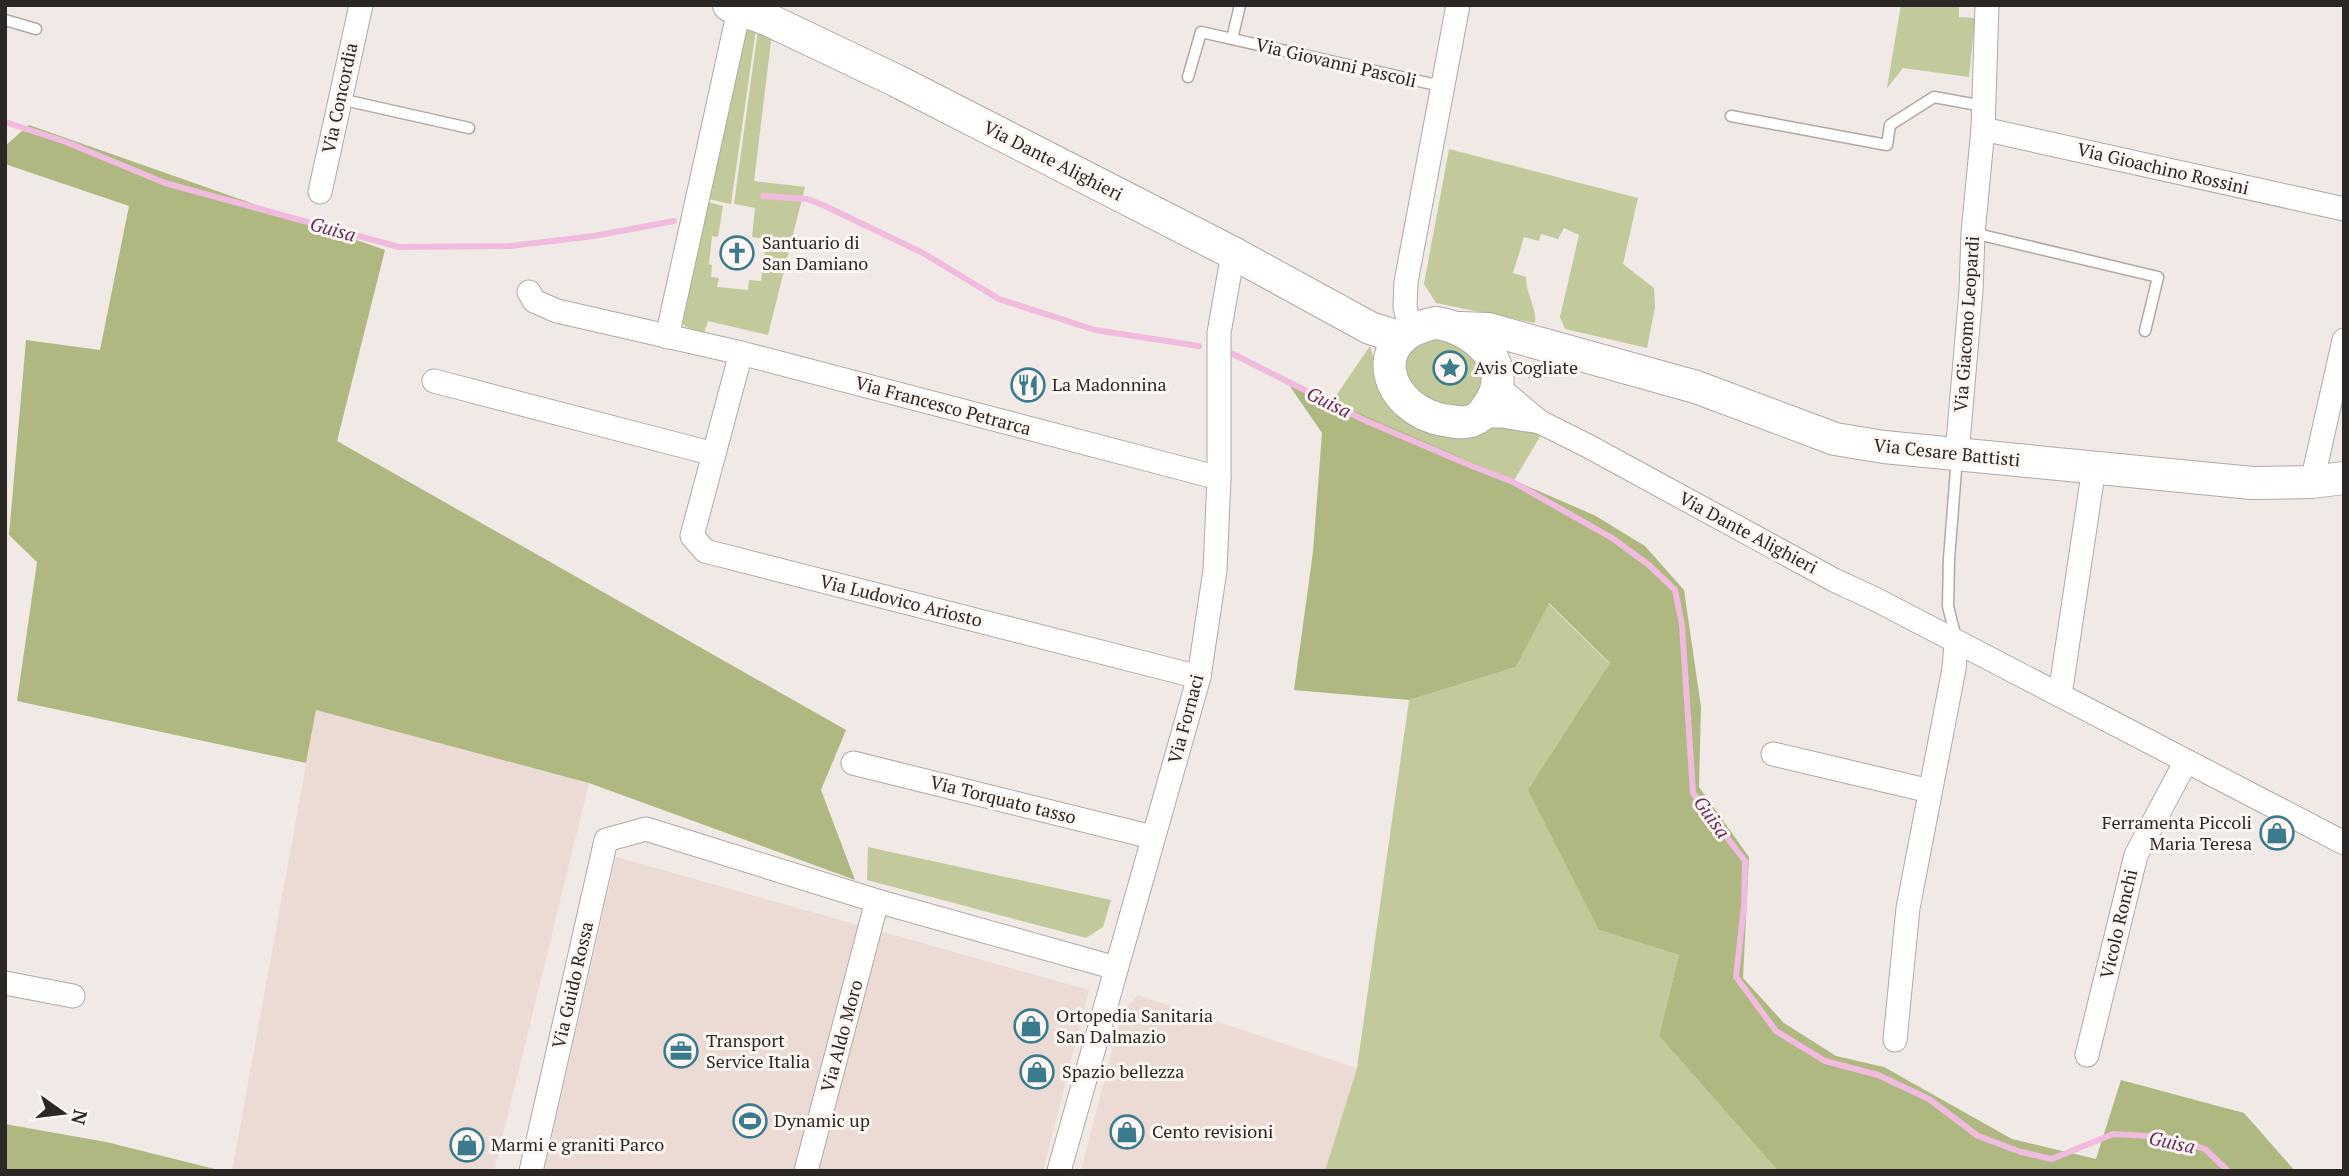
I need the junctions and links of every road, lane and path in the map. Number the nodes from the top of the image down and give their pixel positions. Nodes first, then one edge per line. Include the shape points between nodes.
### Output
1 (361, 5) edge
2 (1240, 5) edge
3 (1458, 5) edge
4 (1987, 5) edge
5 (734, 7) edge
6 (5, 20) edge
7 (36, 29) dead end
8 (1232, 39) junction
9 (1188, 77) dead end
10 (1441, 86) junction
11 (340, 99) junction
12 (1983, 106) junction
13 (1731, 116) dead end
14 (469, 128) dead end
15 (1983, 129) junction
16 (320, 192) dead end
17 (2344, 209) edge
18 (1973, 233) junction
19 (1233, 253) junction
20 (529, 292) dead end
21 (2145, 331) dead end
22 (1419, 336) junction
23 (667, 337) junction
24 (2344, 340) edge
25 (1564, 349) junction
26 (741, 354) junction
27 (434, 381) dead end
28 (1499, 381) junction
29 (1482, 416) junction
30 (1540, 422) junction
31 (714, 454) junction
32 (1957, 454) junction
33 (2094, 467) junction
34 (1219, 478) junction
35 (2344, 478) edge
36 (2312, 482) junction
37 (1956, 642) junction
38 (1199, 677) junction
39 (2060, 695) junction
40 (1773, 754) dead end
41 (2186, 761) junction
42 (853, 762) dead end
43 (1930, 792) junction
44 (1153, 837) junction
45 (2344, 843) edge
46 (877, 901) junction
47 (1116, 968) junction
48 (5, 983) edge
49 (73, 996) dead end
50 (1895, 1040) dead end
51 (2087, 1055) dead end
52 (531, 1171) edge
53 (806, 1171) edge
54 (1059, 1171) edge

1 - 11 street, Via Concordia
2 - 8 lane, Via Giovanni Pascoli
3 - 10 street, Via Giovanni Pascoli
4 - 12 street, Via Giacomo Leopardi
5 - 19 street, Via Dante Alighieri via 897,81
5 - 23 street
6 - 7 lane
8 - 9 lane, Via Giovanni Pascoli via 1201,32
8 - 10 lane, Via Giovanni Pascoli
10 - 22 street, Via Giovanni Pascoli via 1406,282
11 - 14 lane
11 - 16 street, Via Concordia
12 - 13 lane via 1934,97 1890,125 1887,145
12 - 15 street, Via Giacomo Leopardi
15 - 17 street, Via Gioachino Rossini
15 - 18 street, Via Giacomo Leopardi
18 - 21 lane via 2158,277
18 - 32 street, Via Giacomo Leopardi
19 - 22 street, Via Dante Alighieri via 1370,328
19 - 34 street, Via Fornaci via 1219,333
20 - 23 street, Via Francesco Petrarca via 534,301 557,311
22 - 25 street, Via Cesare Battisti via 1488,329
22 - 28 street via 1483,347 1494,362
22 - 29 street via 1390,377 1400,397 1428,417 1457,422
23 - 26 street, Via Francesco Petrarca
24 - 36 street
25 - 28 street, Via Cesare Battisti via 1532,355
25 - 32 street, Via Cesare Battisti via 1696,387 1835,439
26 - 31 street, Via Ludovico Ariosto
26 - 34 street, Via Francesco Petrarca
27 - 31 street
28 - 29 street
28 - 30 street, Via Dante Alighieri
29 - 30 street, Via Dante Alighieri
30 - 37 street, Via Dante Alighieri
31 - 38 street, Via Ludovico Ariosto via 692,536 705,551
32 - 33 street, Via Cesare Battisti
32 - 37 lane, Via Giacomo Leopardi via 1948,606
33 - 36 street, Via Cesare Battisti via 2252,483
33 - 39 street
34 - 38 street, Via Fornaci via 1215,570
35 - 36 street, Via Cesare Battisti
37 - 39 street, Via Dante Alighieri
37 - 43 street
38 - 44 street, Via Fornaci
39 - 41 street, Via Dante Alighieri
40 - 43 street
41 - 45 street, Via Dante Alighieri
41 - 51 street, Vicolo Ronchi via 2136,855
42 - 44 street, Via Torquato tasso
43 - 50 street via 1908,908
44 - 47 street, Via Fornaci
46 - 47 street
46 - 52 street, Via Guido Rossa via 646,829 606,840
46 - 53 street, Via Aldo Moro
47 - 54 street, Via Fornaci
48 - 49 street

